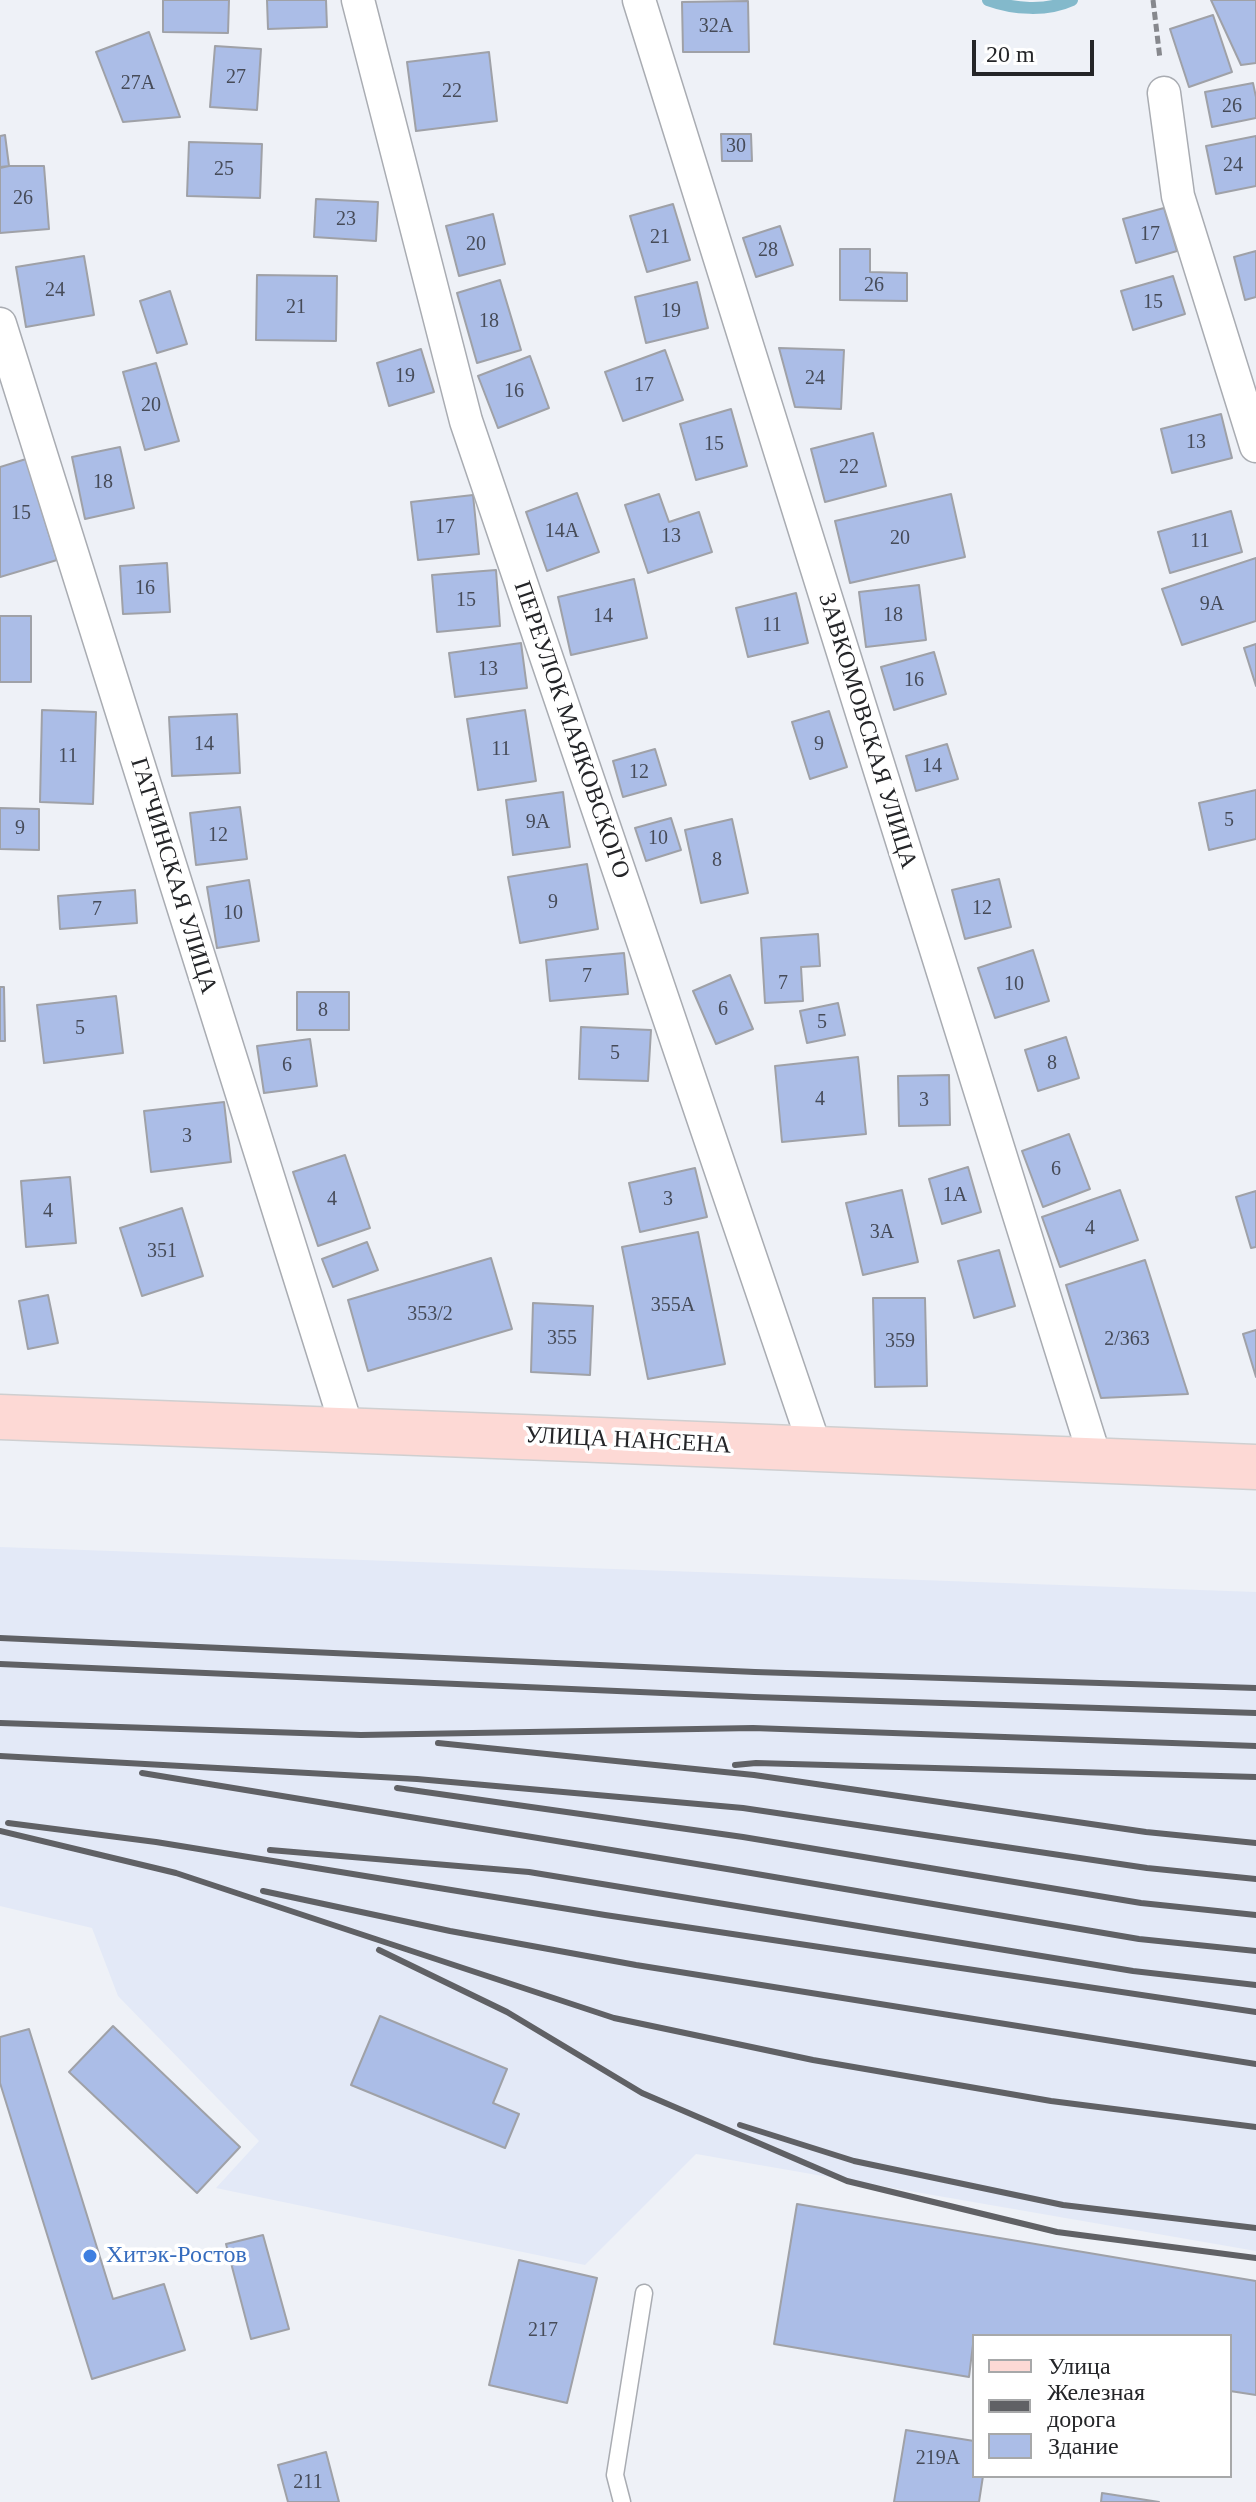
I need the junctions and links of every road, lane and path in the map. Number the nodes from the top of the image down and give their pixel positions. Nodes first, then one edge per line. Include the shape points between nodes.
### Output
1 (358, 0) edge
2 (639, 0) edge
3 (1153, 0) edge
4 (1164, 93) joint
5 (0, 324) edge
6 (1256, 446) edge
7 (0, 1417) edge
8 (347, 1428) junction
9 (816, 1450) junction
10 (1096, 1461) junction
11 (1256, 1467) edge
12 (644, 2293) dead end
13 (622, 2502) edge

1 - 9 street, ПЕРЕУЛОК МАЯКОВСКОГО via 466,421
2 - 10 street, ЗАВКОМОВСКАЯ УЛИЦА
3 - 4 path
4 - 6 street via 1178,196
5 - 8 street, ГАТЧИНСКАЯ УЛИЦА
7 - 8 main road, УЛИЦА НАНСЕНА
8 - 9 main road, УЛИЦА НАНСЕНА
9 - 10 main road, УЛИЦА НАНСЕНА
10 - 11 main road, УЛИЦА НАНСЕНА
12 - 13 lane via 615,2475

